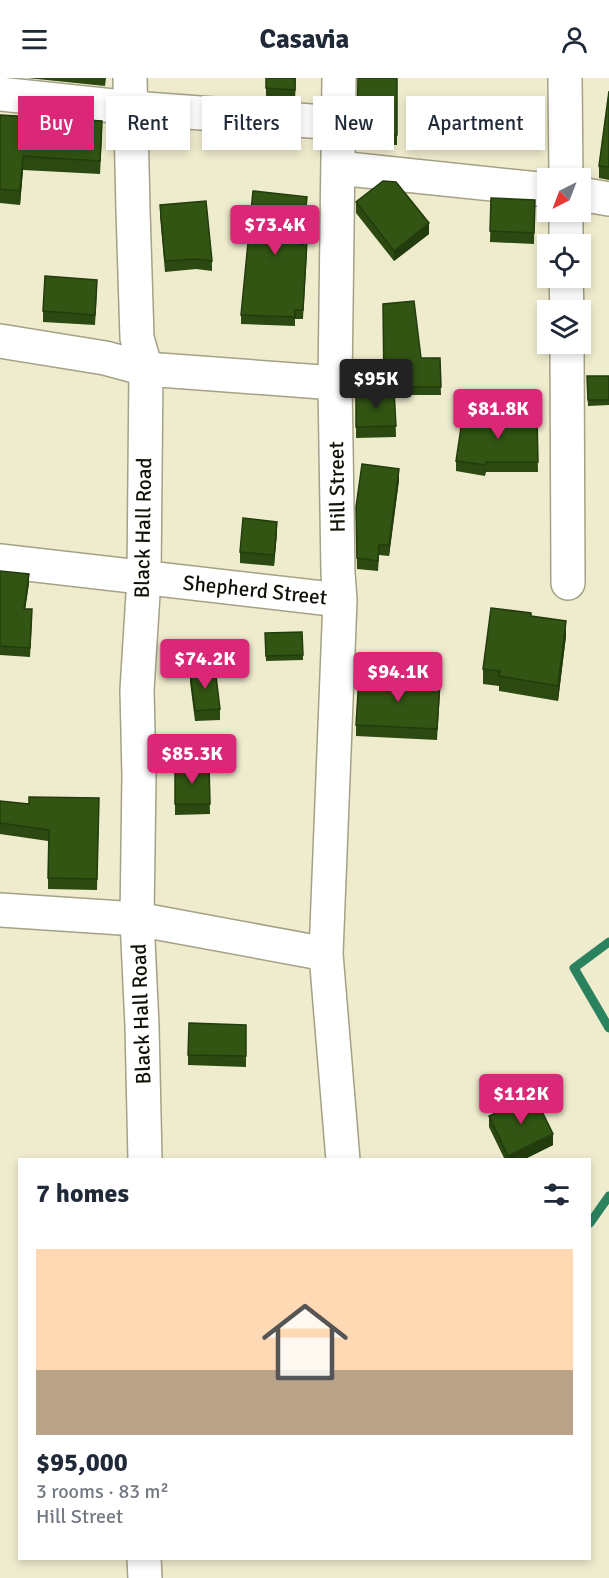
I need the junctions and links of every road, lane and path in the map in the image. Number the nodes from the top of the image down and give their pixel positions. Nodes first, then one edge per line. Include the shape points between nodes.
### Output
1 (339, 78) edge
2 (566, 78) edge
3 (131, 93) edge
4 (0, 94) edge
5 (339, 96) edge
6 (313, 119) edge
7 (338, 150) edge
8 (338, 168) junction
9 (566, 168) edge
10 (537, 189) edge
11 (591, 196) edge
12 (609, 199) edge
13 (0, 341) edge
14 (567, 354) edge
15 (146, 369) junction
16 (335, 383) junction
17 (0, 561) edge
18 (144, 578) junction
19 (568, 583) dead end
20 (339, 586) junction
21 (0, 910) edge
22 (137, 919) junction
23 (326, 954) junction
24 (145, 1158) edge
25 (343, 1158) edge
26 (144, 1560) edge
27 (145, 1578) edge

1 - 5 street, Hill Street
2 - 9 street
3 - 4 street
3 - 6 street
3 - 15 street, Black Hall Road via 137,338
7 - 8 street, Hill Street
8 - 10 street
8 - 16 street, Hill Street
11 - 12 street
13 - 15 street via 105,358
14 - 19 street
15 - 16 street
15 - 18 street, Black Hall Road
16 - 20 street, Hill Street
17 - 18 street, Shepherd Street
18 - 20 street, Shepherd Street
18 - 22 street, Black Hall Road via 137,690
20 - 23 street, Hill Street
21 - 22 street
22 - 23 street
22 - 24 street, Black Hall Road
23 - 25 street, Hill Street
26 - 27 street

